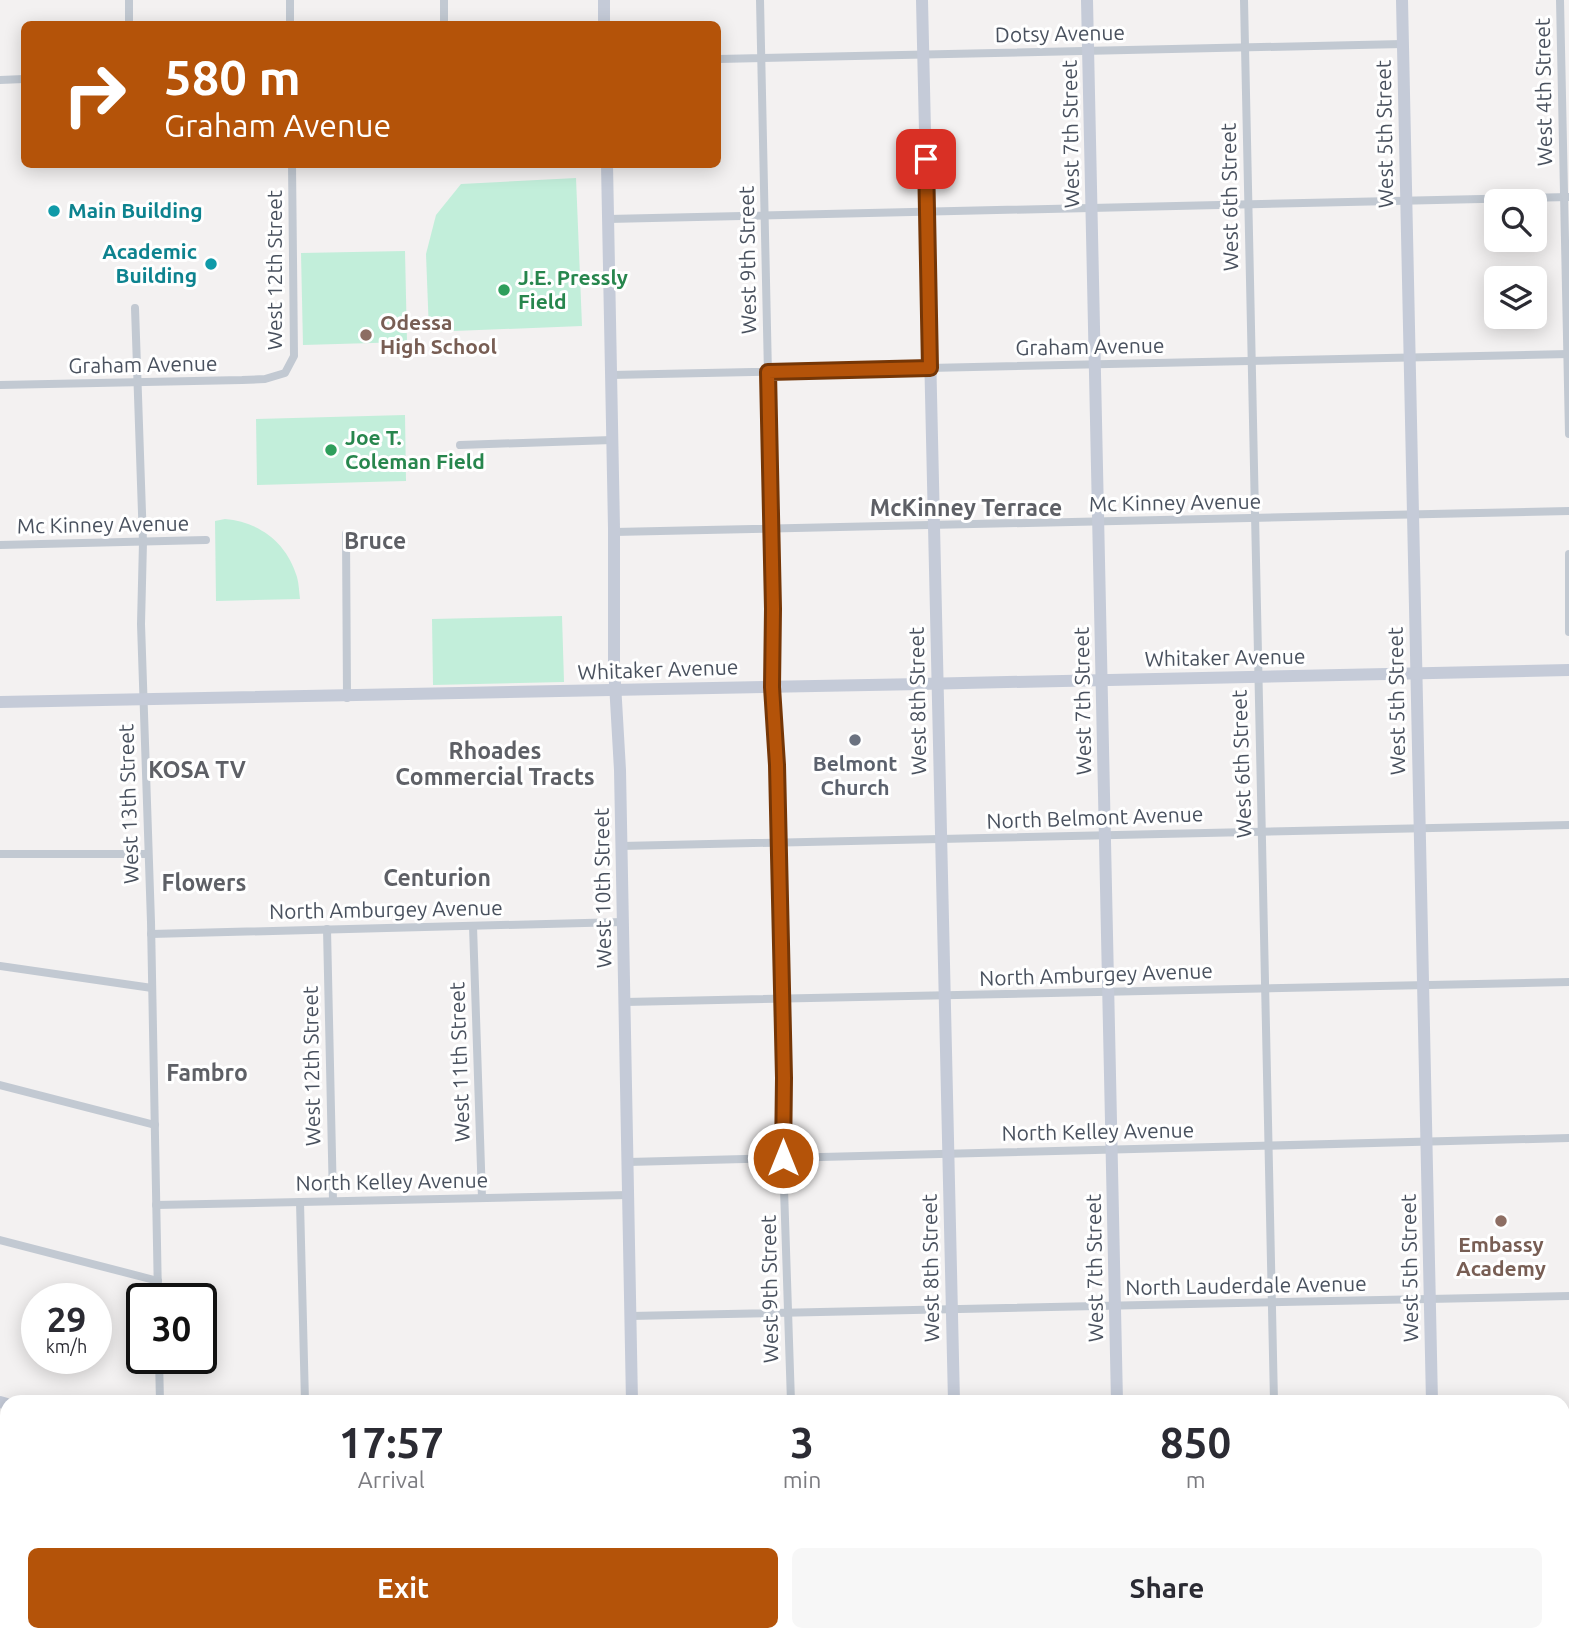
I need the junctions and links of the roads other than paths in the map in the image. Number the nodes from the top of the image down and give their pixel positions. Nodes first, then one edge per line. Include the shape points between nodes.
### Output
1 (129, 0) edge
2 (290, 0) edge
3 (444, 0) edge
4 (604, 0) edge
5 (760, 0) edge
6 (922, 0) edge
7 (1087, 0) edge
8 (1244, 0) edge
9 (1402, 0) edge
10 (1560, 0) edge
11 (129, 21) edge
12 (290, 21) edge
13 (444, 21) edge
14 (604, 21) edge
15 (1565, 41) edge
16 (1403, 44) junction
17 (1245, 47) junction
18 (1088, 51) junction
19 (923, 54) junction
20 (761, 58) junction
21 (721, 59) edge
22 (21, 79) edge
23 (0, 80) edge
24 (292, 168) edge
25 (607, 168) edge
26 (1567, 197) edge
27 (1406, 201) junction
28 (1248, 204) junction
29 (1092, 207) junction
30 (927, 211) junction
31 (764, 215) junction
32 (608, 219) junction
33 (135, 308) dead end
34 (1568, 354) edge
35 (1409, 357) junction
36 (1252, 361) junction
37 (1095, 365) junction
38 (930, 368) junction
39 (768, 372) junction
40 (285, 373) joint
41 (611, 375) junction
42 (137, 382) junction
43 (0, 385) edge
44 (1569, 434) edge
45 (612, 440) junction
46 (460, 445) dead end
47 (1569, 511) edge
48 (1413, 515) junction
49 (1255, 518) junction
50 (1098, 522) junction
51 (933, 526) junction
52 (771, 529) junction
53 (614, 533) junction
54 (346, 534) dead end
55 (206, 540) dead end
56 (143, 542) junction
57 (0, 545) edge
58 (1569, 554) edge
59 (1569, 632) edge
60 (1569, 670) edge
61 (1415, 673) junction
62 (1257, 677) junction
63 (1100, 680) junction
64 (937, 684) junction
65 (772, 687) junction
66 (615, 691) junction
67 (347, 698) junction
68 (143, 700) junction
69 (0, 702) edge
70 (1569, 825) edge
71 (1420, 828) junction
72 (1262, 832) junction
73 (1105, 835) junction
74 (941, 840) junction
75 (778, 843) junction
76 (621, 846) junction
77 (0, 854) edge
78 (147, 854) junction
79 (623, 922) junction
80 (473, 926) junction
81 (327, 929) junction
82 (151, 934) junction
83 (0, 966) edge
84 (1569, 982) edge
85 (1423, 985) junction
86 (152, 988) junction
87 (1265, 988) junction
88 (1108, 992) junction
89 (944, 997) junction
90 (782, 999) junction
91 (625, 1002) junction
92 (0, 1085) edge
93 (155, 1125) junction
94 (1569, 1138) edge
95 (1426, 1141) junction
96 (1269, 1145) junction
97 (1112, 1149) junction
98 (948, 1153) junction
99 (783, 1158) junction
100 (628, 1162) junction
101 (629, 1195) junction
102 (482, 1198) junction
103 (333, 1201) junction
104 (300, 1202) junction
105 (156, 1205) junction
106 (0, 1240) edge
107 (158, 1281) joint
108 (1569, 1296) edge
109 (1430, 1299) junction
110 (1272, 1303) junction
111 (1115, 1306) junction
112 (952, 1309) junction
113 (788, 1312) junction
114 (630, 1316) junction
115 (159, 1374) edge
116 (160, 1395) edge
117 (305, 1395) edge
118 (632, 1395) edge
119 (791, 1395) edge
120 (954, 1395) edge
121 (1117, 1395) edge
122 (1274, 1395) edge
123 (1432, 1395) edge

1 - 11 street
2 - 12 street
3 - 13 street
4 - 14 street
5 - 20 street, West 9th Street
6 - 19 street, West 8th Street
7 - 18 street, West 7th Street
8 - 17 street, West 6th Street
9 - 16 street, West 5th Street
10 - 15 street, West 4th Street
15 - 26 street, West 4th Street
16 - 17 street, Dotsy Avenue
16 - 27 street, West 5th Street
17 - 18 street, Dotsy Avenue
17 - 28 street, West 6th Street
18 - 19 street, Dotsy Avenue
18 - 29 street, West 7th Street
19 - 20 street, Dotsy Avenue
19 - 30 street, West 8th Street
20 - 21 street, Dotsy Avenue
20 - 31 street, West 9th Street
22 - 23 street
24 - 40 street, West 12th Street via 294,356
25 - 32 street, West 10th Street
26 - 27 street
26 - 34 street, West 4th Street
27 - 28 street
27 - 35 street, West 5th Street
28 - 29 street
28 - 36 street, West 6th Street
29 - 30 street
29 - 37 street, West 7th Street
30 - 31 street
30 - 38 street, West 8th Street
31 - 32 street
31 - 39 street, West 9th Street
32 - 41 street, West 10th Street
33 - 42 street, West 13th Street
34 - 35 street, Graham Avenue
34 - 44 street, West 4th Street
35 - 36 street, Graham Avenue
35 - 48 street, West 5th Street
36 - 37 street, Graham Avenue
36 - 49 street, West 6th Street
37 - 38 street, Graham Avenue
37 - 50 street, West 7th Street
38 - 39 street, Graham Avenue
38 - 51 street, West 8th Street
39 - 41 street, Graham Avenue
39 - 52 street, West 9th Street
40 - 42 street, Graham Avenue via 265,379
41 - 45 street, West 10th Street
42 - 43 street, Graham Avenue
42 - 56 street, West 13th Street
45 - 46 street
45 - 53 street, West 10th Street
47 - 48 street, Mc Kinney Avenue
48 - 49 street, Mc Kinney Avenue
48 - 61 street, West 5th Street
49 - 50 street, Mc Kinney Avenue
49 - 62 street, West 6th Street
50 - 51 street, Mc Kinney Avenue
50 - 63 street, West 7th Street
51 - 52 street, Mc Kinney Avenue
51 - 64 street, West 8th Street
52 - 53 street, Mc Kinney Avenue
52 - 65 street, West 9th Street
53 - 66 street, West 10th Street
54 - 67 street
55 - 56 street, Mc Kinney Avenue
56 - 57 street, Mc Kinney Avenue
56 - 68 street, West 13th Street
58 - 59 street
60 - 61 street, Whitaker Avenue
61 - 62 street, Whitaker Avenue
61 - 71 street, West 5th Street
62 - 63 street, Whitaker Avenue
62 - 72 street, West 6th Street
63 - 64 street, Whitaker Avenue
63 - 73 street, West 7th Street
64 - 65 street, Whitaker Avenue
64 - 74 street, West 8th Street
65 - 66 street, Whitaker Avenue
65 - 75 street, West 9th Street
66 - 67 street, Whitaker Avenue
66 - 76 street, West 10th Street
67 - 68 street, Whitaker Avenue
68 - 69 street, Whitaker Avenue
68 - 78 street, West 13th Street
70 - 71 street, North Belmont Avenue
71 - 72 street, North Belmont Avenue
71 - 85 street, West 5th Street
72 - 73 street, North Belmont Avenue
72 - 87 street, West 6th Street
73 - 74 street, North Belmont Avenue
73 - 88 street, West 7th Street
74 - 75 street, North Belmont Avenue
74 - 89 street, West 8th Street
75 - 76 street, North Belmont Avenue
75 - 90 street, West 9th Street
76 - 79 street, West 10th Street
77 - 78 street
78 - 82 street, West 13th Street
79 - 80 street, North Amburgey Avenue
79 - 91 street, West 10th Street
80 - 81 street, North Amburgey Avenue
80 - 102 street, West 11th Street
81 - 82 street, North Amburgey Avenue
81 - 103 street, West 12th Street
82 - 86 street, West 13th Street
83 - 86 street
84 - 85 street, North Amburgey Avenue
85 - 87 street, North Amburgey Avenue
85 - 95 street, West 5th Street
86 - 93 street, West 13th Street
87 - 88 street, North Amburgey Avenue
87 - 96 street, West 6th Street
88 - 89 street, North Amburgey Avenue
88 - 97 street, West 7th Street
89 - 90 street, North Amburgey Avenue
89 - 98 street, West 8th Street
90 - 91 street, North Amburgey Avenue
90 - 99 street, West 9th Street
91 - 100 street, West 10th Street
92 - 93 street
93 - 105 street, West 13th Street
94 - 95 street, North Kelley Avenue
95 - 96 street, North Kelley Avenue
95 - 109 street, West 5th Street
96 - 97 street, North Kelley Avenue
96 - 110 street, West 6th Street
97 - 98 street, North Kelley Avenue
97 - 111 street, West 7th Street
98 - 99 street, North Kelley Avenue
98 - 112 street, West 8th Street
99 - 100 street, North Kelley Avenue
99 - 113 street, West 9th Street
100 - 101 street, West 10th Street
101 - 102 street, North Kelley Avenue
101 - 114 street, West 10th Street
102 - 103 street, North Kelley Avenue
103 - 104 street, North Kelley Avenue
104 - 105 street, North Kelley Avenue
104 - 117 street
105 - 107 street, West 13th Street
106 - 107 street
108 - 109 street, North Lauderdale Avenue
109 - 110 street, North Lauderdale Avenue
109 - 123 street, West 5th Street
110 - 111 street, North Lauderdale Avenue
110 - 122 street, West 6th Street
111 - 112 street, North Lauderdale Avenue
111 - 121 street, West 7th Street
112 - 113 street, North Lauderdale Avenue
112 - 120 street, West 8th Street
113 - 114 street, North Lauderdale Avenue
113 - 119 street, West 9th Street
114 - 118 street, West 10th Street
115 - 116 street

